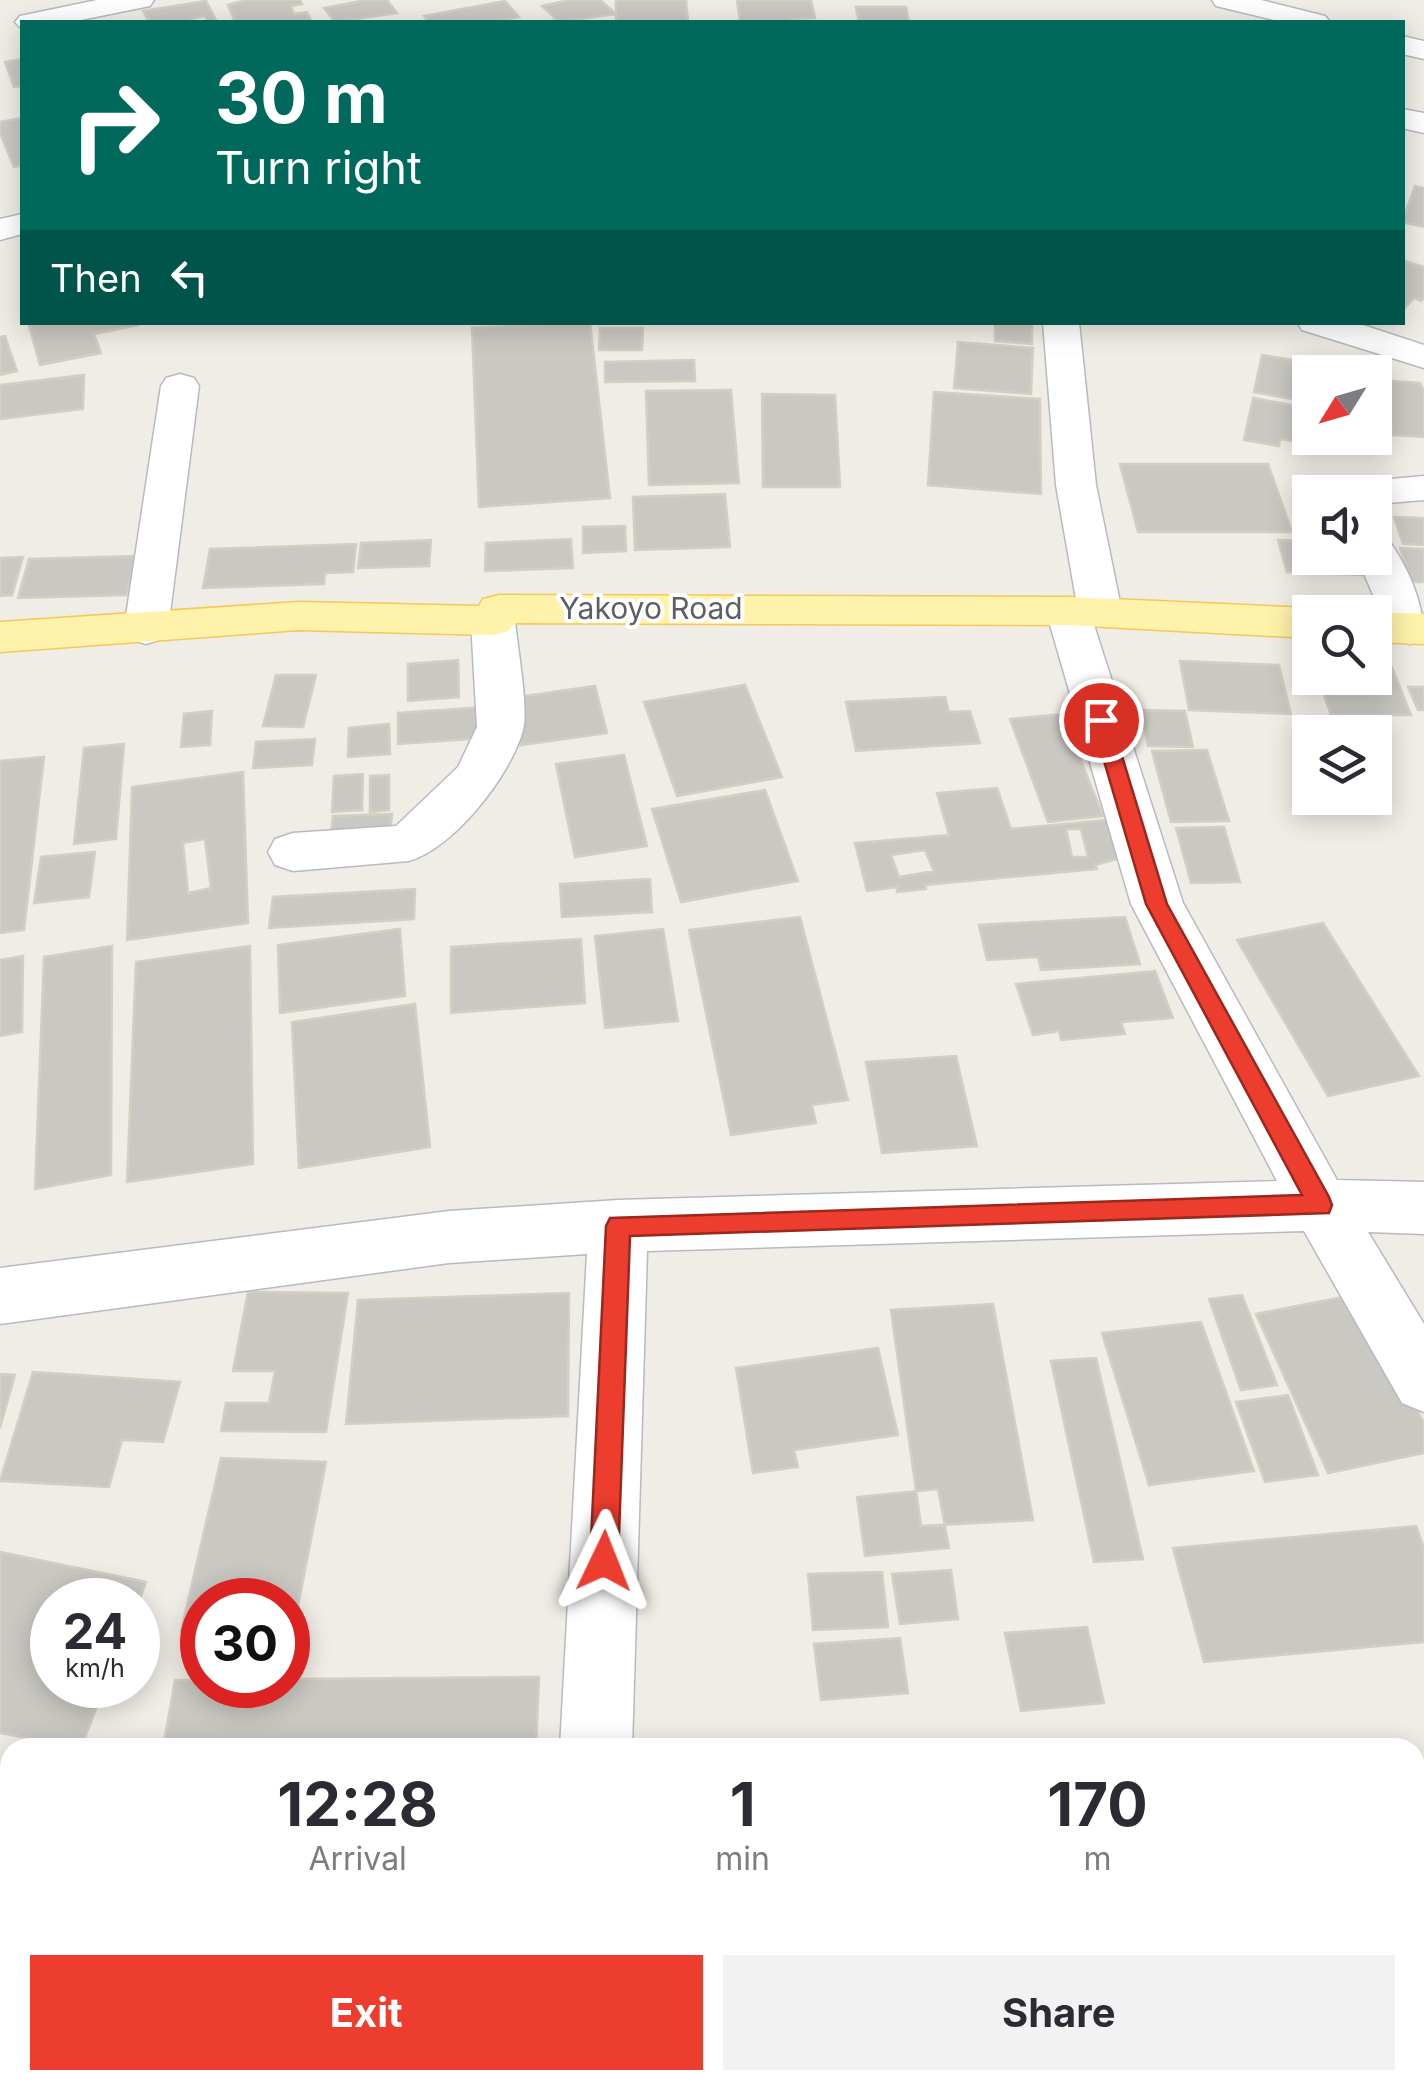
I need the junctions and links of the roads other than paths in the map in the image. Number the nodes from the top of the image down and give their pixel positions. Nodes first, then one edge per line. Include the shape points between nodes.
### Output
1 (140, 0) edge
2 (1226, 0) edge
3 (75, 19) edge
4 (1307, 20) edge
5 (1060, 325) edge
6 (1324, 325) edge
7 (1424, 357) edge
8 (180, 386) dead end
9 (1424, 488) edge
10 (1392, 490) edge
11 (1384, 575) edge
12 (1084, 611) junction
13 (493, 622) junction
14 (1292, 623) edge
15 (1403, 628) edge
16 (146, 629) junction
17 (0, 637) edge
18 (293, 852) dead end
19 (1320, 1205) junction
20 (1424, 1208) edge
21 (618, 1226) junction
22 (0, 1296) edge
23 (1424, 1382) edge
24 (596, 1738) edge

1 - 3 street
2 - 4 street
5 - 12 street
6 - 7 street
8 - 16 street
9 - 10 street
11 - 15 street
12 - 13 main road, Yakoyo Road via 499,609
12 - 14 main road, Yakoyo Road
12 - 19 street via 1156,904
13 - 16 main road, Yakoyo Road via 299,616
13 - 18 street via 501,727 478,776 409,843
16 - 17 main road, Yakoyo Road
19 - 20 street
19 - 21 street
19 - 23 street
21 - 22 street via 449,1237
21 - 24 street

